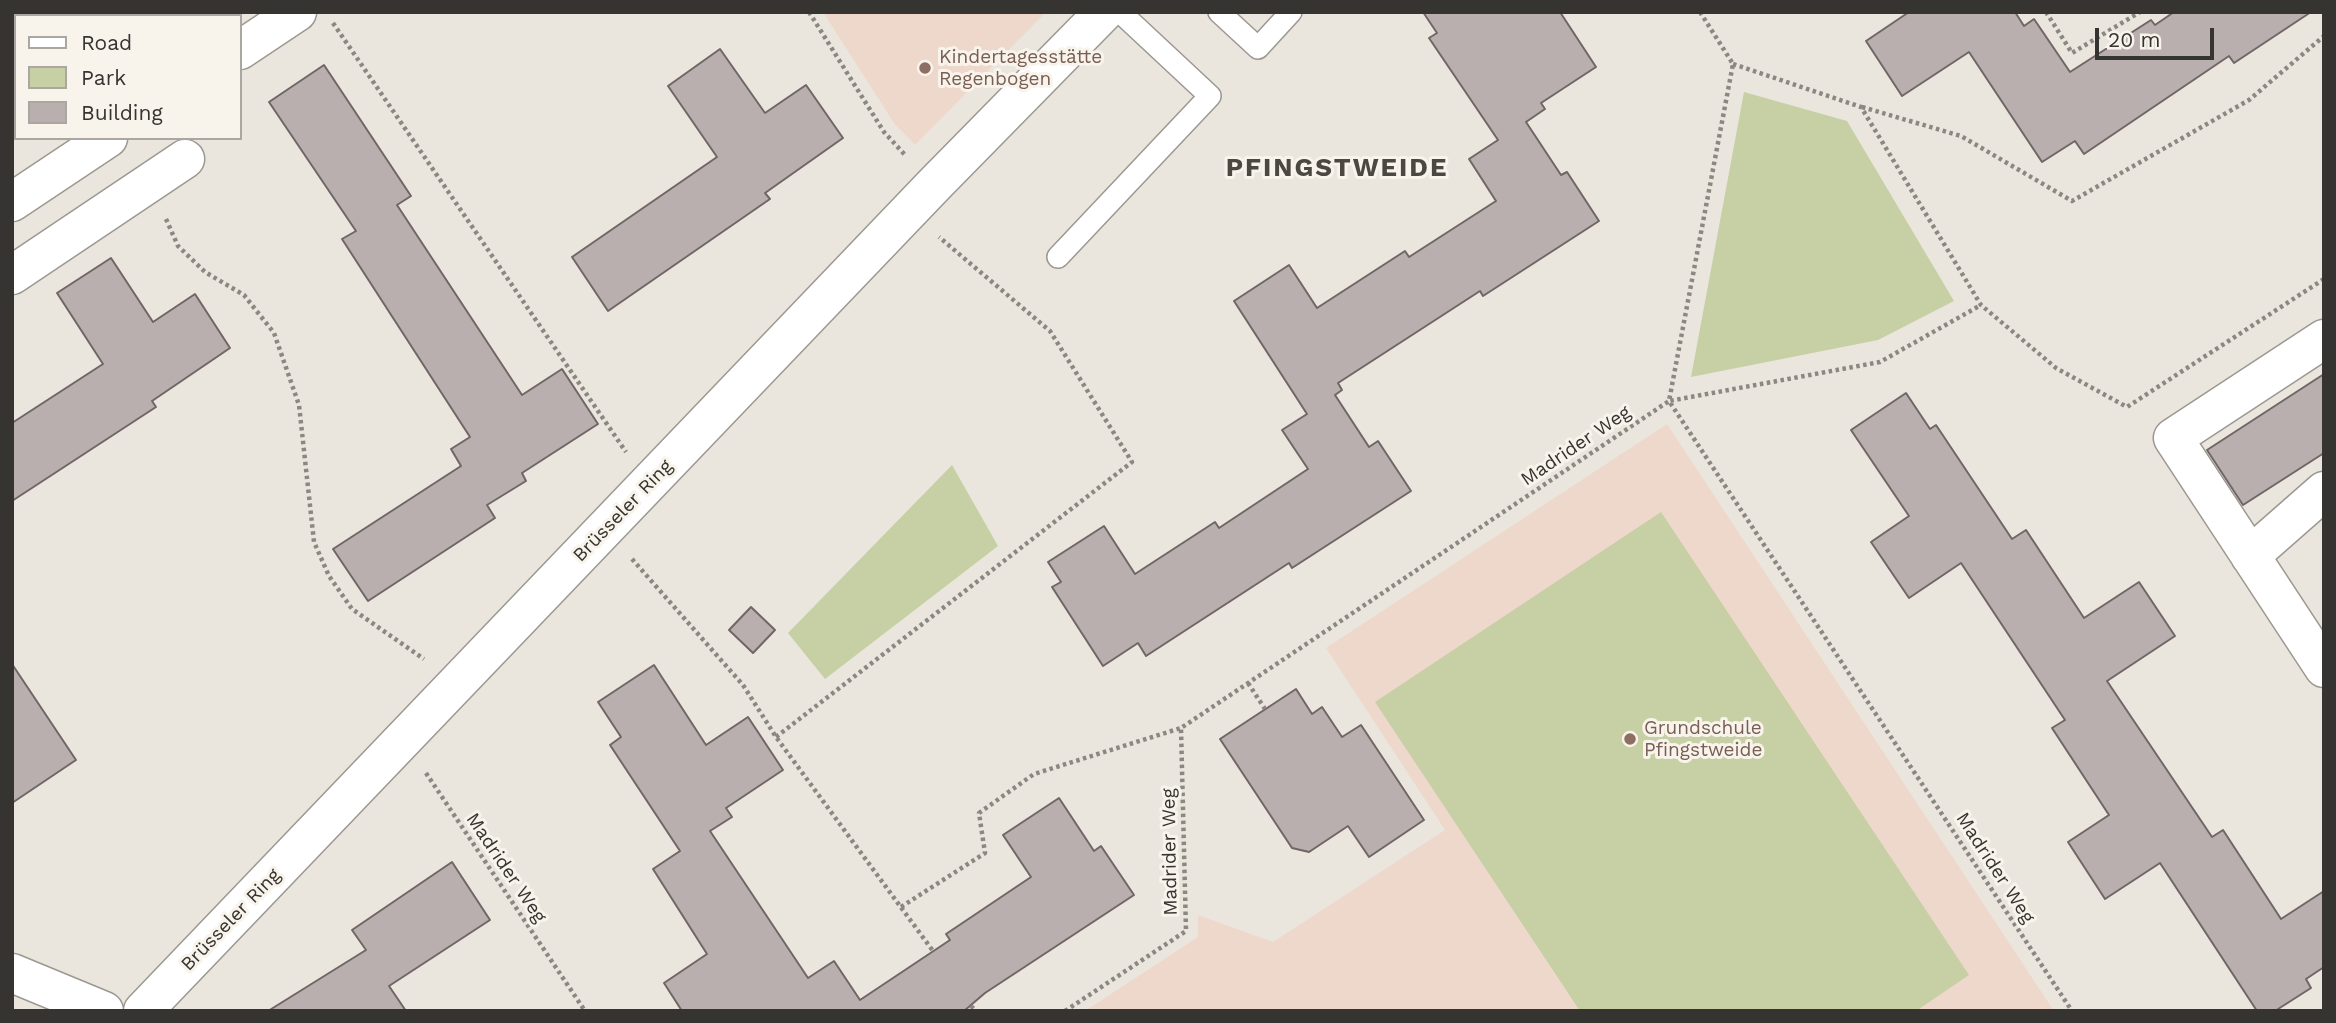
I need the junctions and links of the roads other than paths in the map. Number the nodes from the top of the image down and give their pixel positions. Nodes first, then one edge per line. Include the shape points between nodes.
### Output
1 (297, 12) edge
2 (1104, 12) edge
3 (1120, 12) edge
4 (1219, 12) edge
5 (1292, 12) edge
6 (242, 49) edge
7 (105, 140) edge
8 (185, 159) dead end
9 (12, 202) edge
10 (1058, 257) dead end
11 (12, 275) edge
12 (2324, 340) edge
13 (2324, 491) edge
14 (2250, 556) junction
15 (2324, 668) edge
16 (12, 972) edge
17 (104, 1011) edge
18 (143, 1011) edge

1 - 6 street
2 - 18 street, Brüsseler Ring
3 - 10 lane via 1210,96
4 - 5 lane via 1258,48
7 - 9 street
8 - 11 street
12 - 14 street via 2173,438
13 - 14 street
14 - 15 street
16 - 17 street

